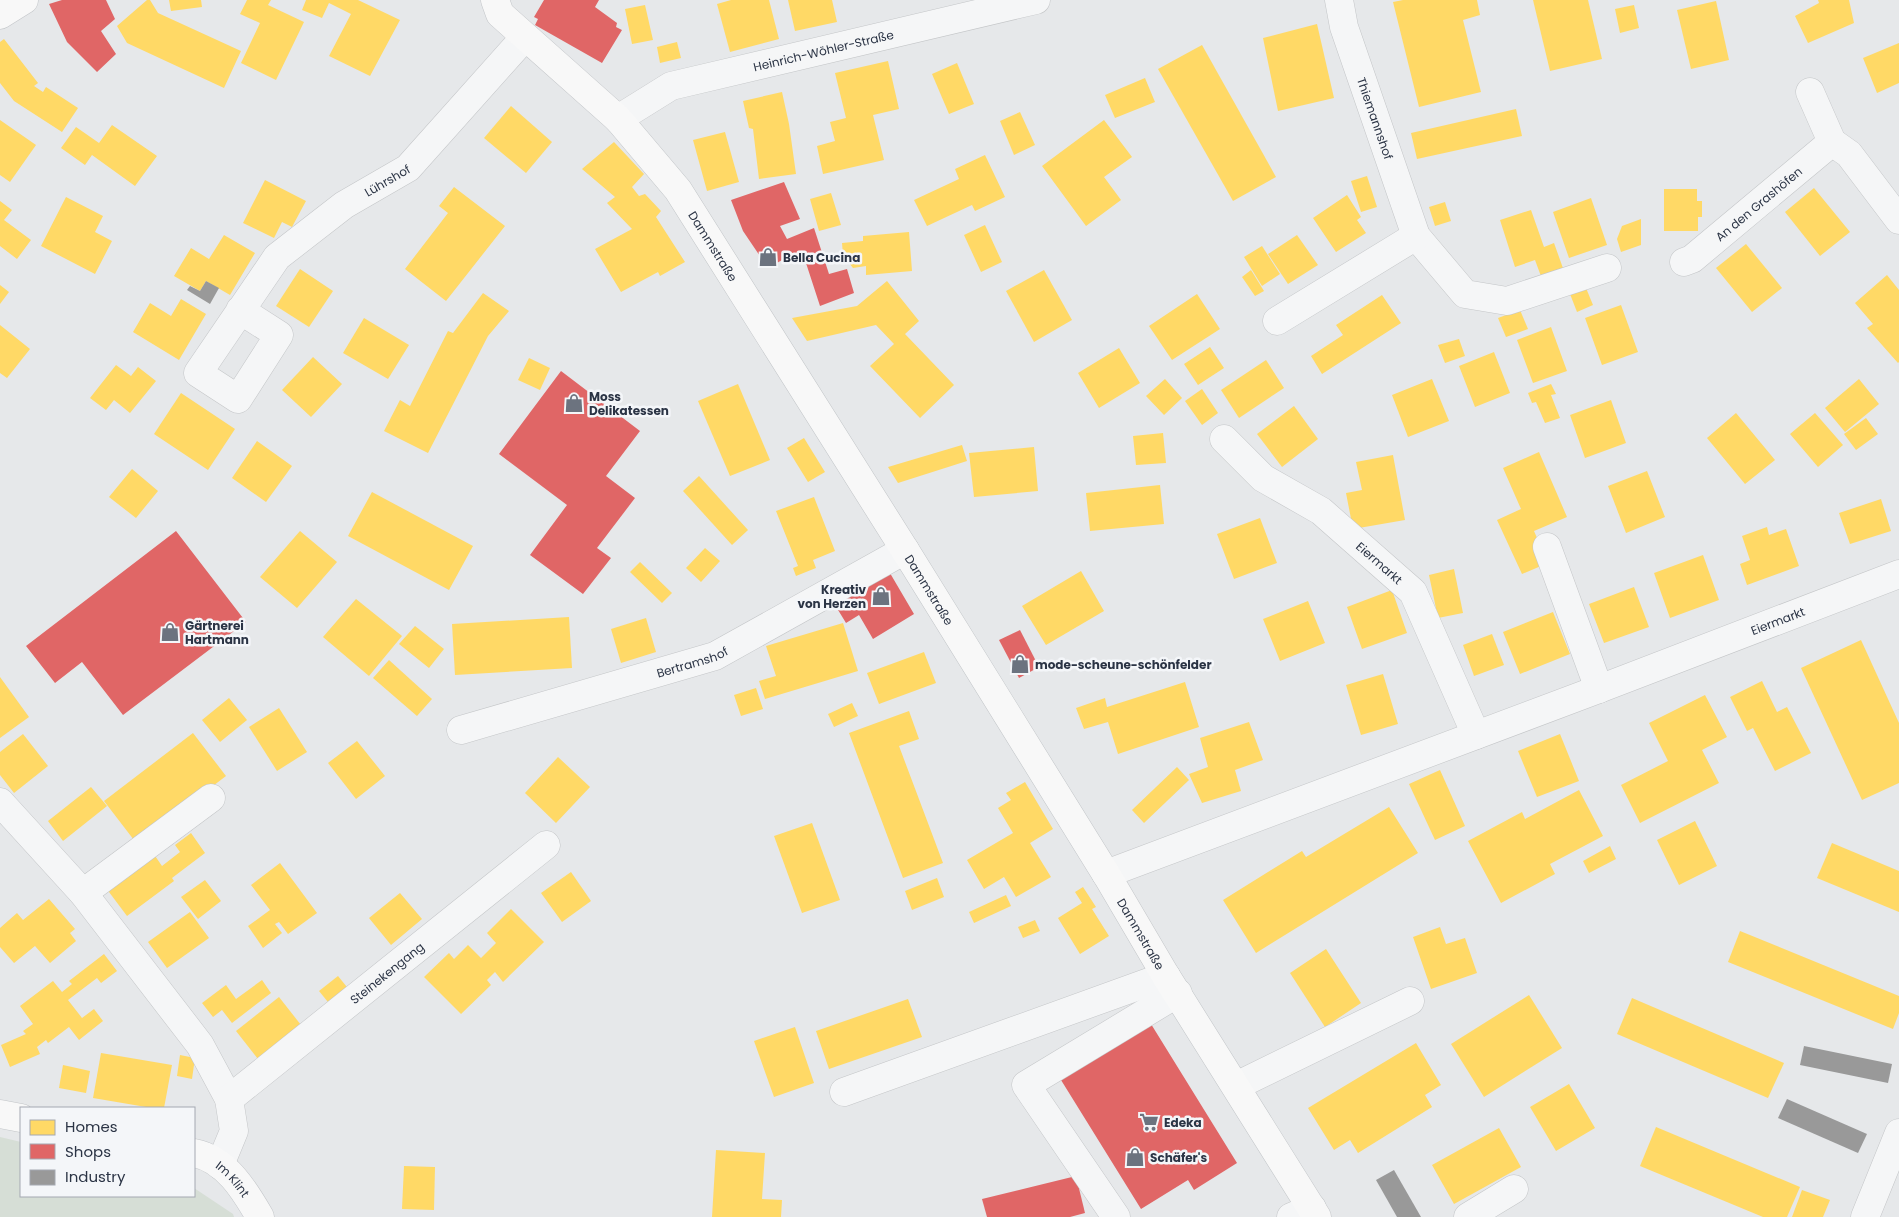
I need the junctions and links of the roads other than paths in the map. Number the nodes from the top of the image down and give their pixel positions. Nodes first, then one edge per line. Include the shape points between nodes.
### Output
1 (24, 0) edge
2 (1036, 0) edge
3 (1339, 0) edge
4 (492, 5) edge
5 (0, 15) edge
6 (525, 37) junction
7 (1810, 92) dead end
8 (618, 119) junction
9 (1832, 142) junction
10 (1899, 220) edge
11 (1416, 236) junction
12 (1684, 262) dead end
13 (1607, 268) dead end
14 (240, 310) dead end
15 (1277, 321) dead end
16 (1224, 439) dead end
17 (1547, 546) dead end
18 (905, 550) junction
19 (1899, 574) edge
20 (1599, 689) junction
21 (461, 730) dead end
22 (1476, 735) junction
23 (212, 798) dead end
24 (0, 802) edge
25 (546, 845) dead end
26 (1106, 874) junction
27 (82, 893) junction
28 (1172, 984) junction
29 (1410, 1001) dead end
30 (1236, 1086) junction
31 (844, 1092) dead end
32 (229, 1099) junction
33 (0, 1114) edge
34 (20, 1118) edge
35 (1899, 1134) edge
36 (195, 1153) edge
37 (220, 1165) junction
38 (1514, 1189) dead end
39 (1307, 1214) edge
40 (260, 1217) edge
41 (1116, 1217) edge
42 (1468, 1217) edge
43 (1865, 1217) edge

1 - 5 main road
2 - 8 street, Heinrich-Wöhler-Straße via 671,86
3 - 11 street, Thiemannshof via 1344,27
4 - 6 main road, Dammstraße
6 - 8 main road, Dammstraße
6 - 14 street, Lührshof via 408,168 344,205 277,257
7 - 9 street
8 - 18 main road, Dammstraße via 678,190
9 - 10 street via 1849,154
9 - 12 street, An den Grashöfen via 1692,259
11 - 13 street, Thiemannshof via 1465,294 1507,301
11 - 15 street
16 - 22 street, Eiermarkt via 1263,478 1321,511 1413,592
17 - 20 street
18 - 21 street, Bertramshof via 715,656
18 - 26 main road, Dammstraße
19 - 20 street, Eiermarkt
20 - 22 street, Eiermarkt
22 - 26 street, Eiermarkt
23 - 27 street
24 - 27 street
25 - 32 street, Steinekengang
26 - 28 main road, Dammstraße
27 - 32 street via 200,1045
28 - 30 main road, Dammstraße
28 - 31 street
28 - 41 street via 1026,1085
29 - 30 street
30 - 39 main road, Dammstraße
32 - 37 street via 234,1131
33 - 34 main road
35 - 43 street
36 - 37 main road, Im Klint
37 - 40 main road, Im Klint via 242,1187
38 - 42 street

